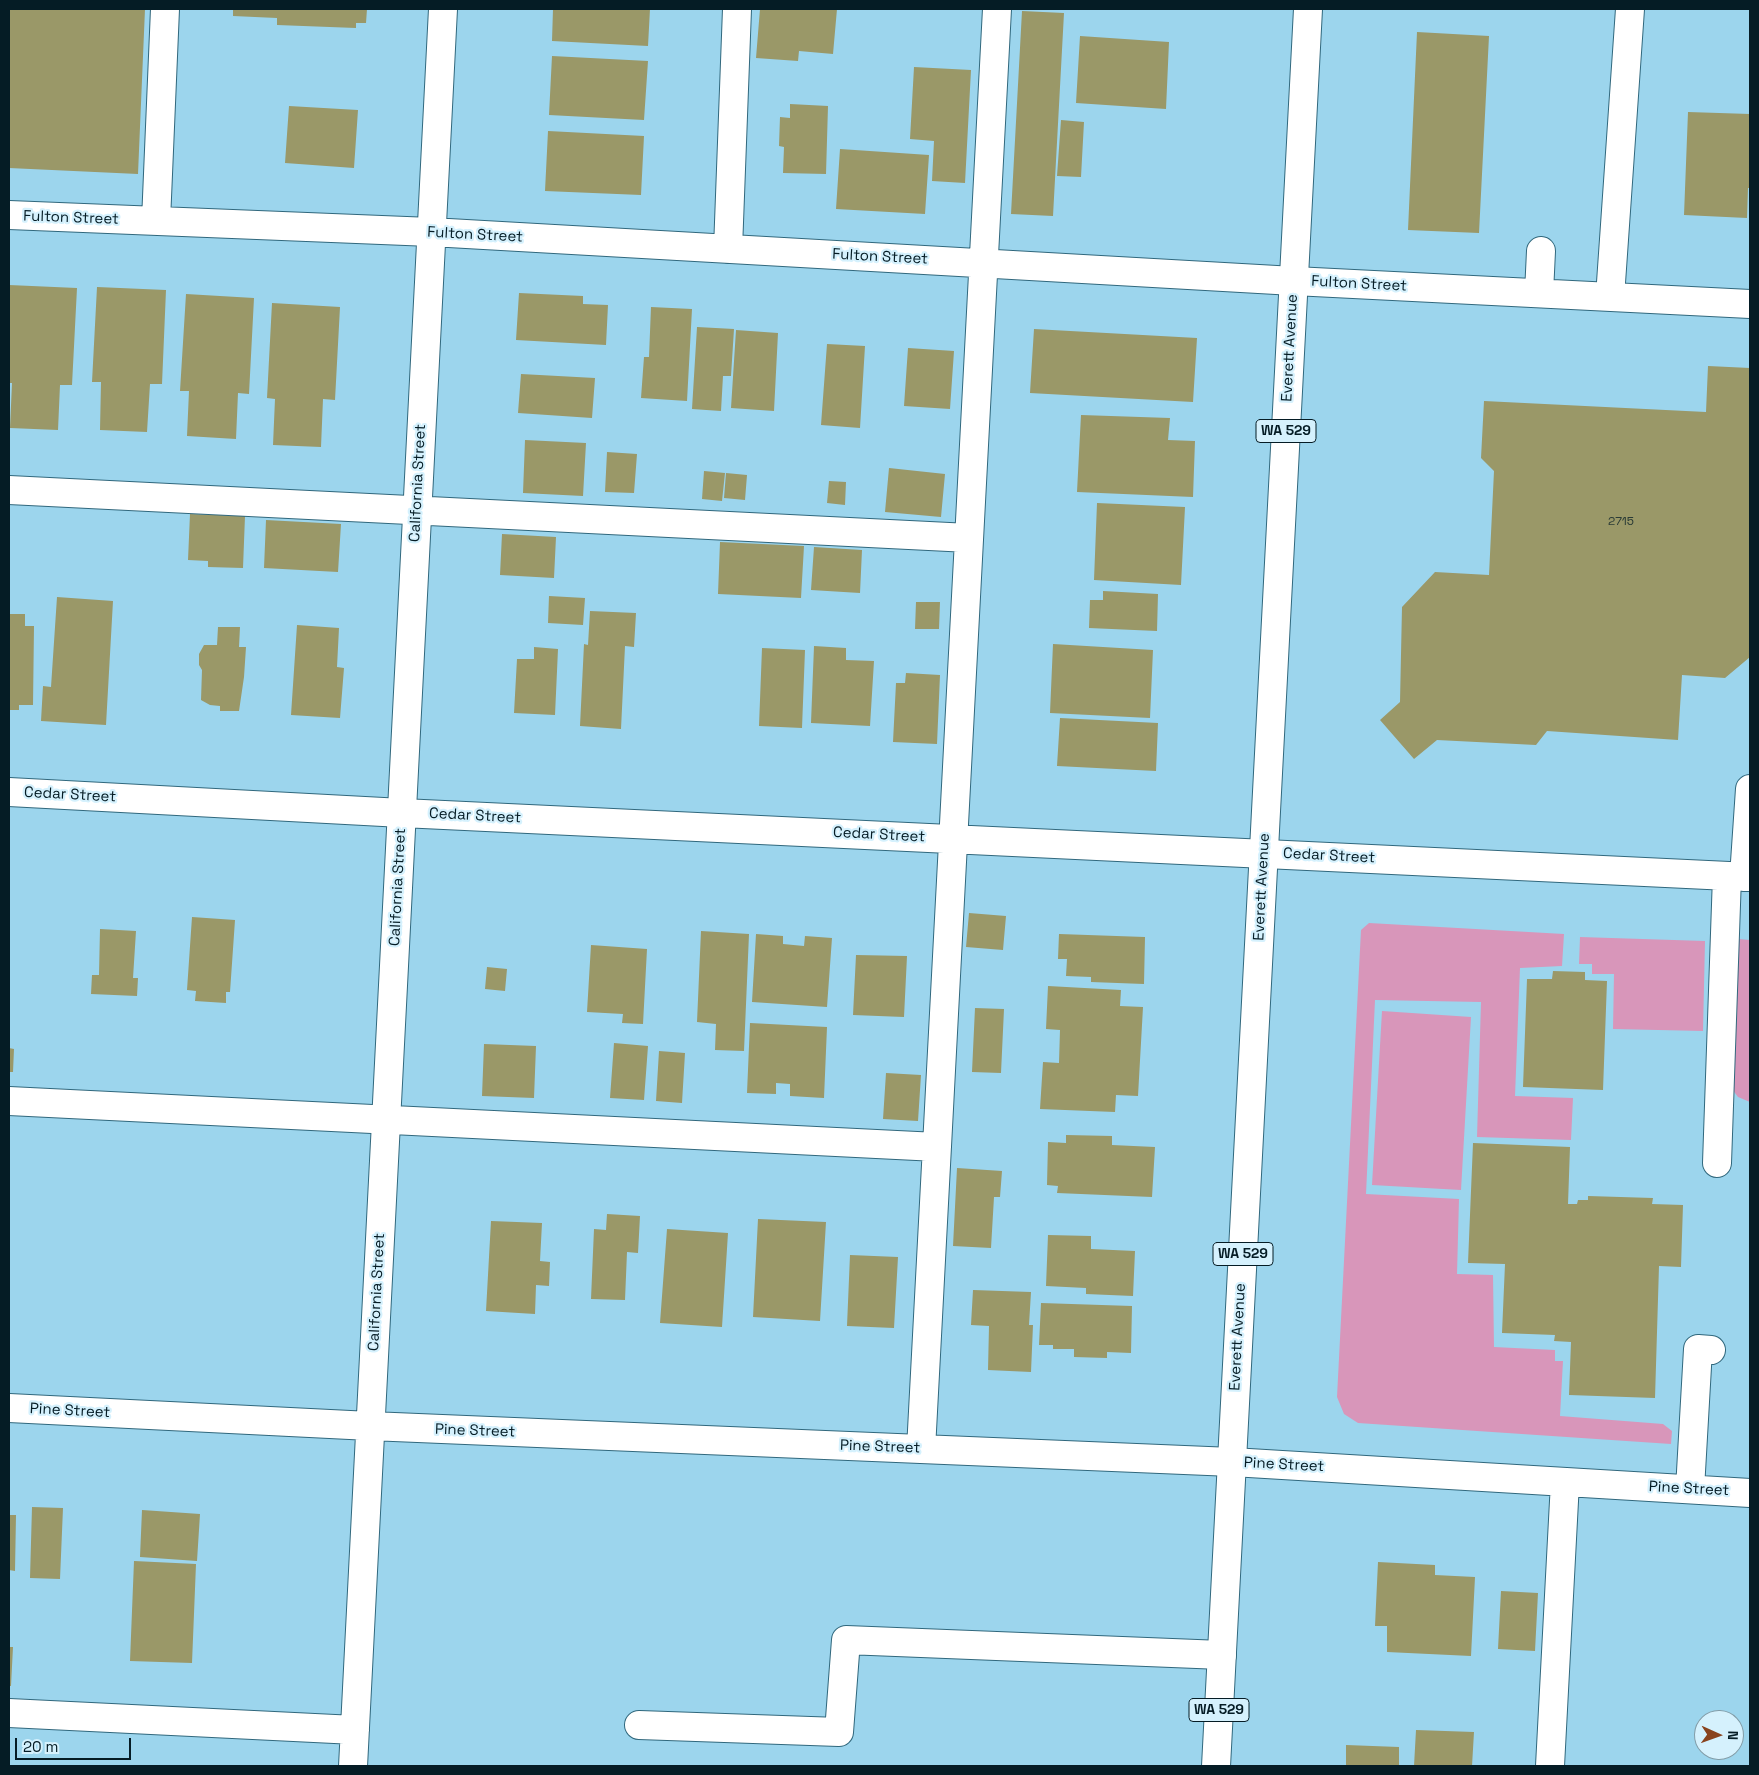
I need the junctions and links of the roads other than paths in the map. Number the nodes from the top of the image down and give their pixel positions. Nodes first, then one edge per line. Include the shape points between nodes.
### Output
1 (165, 9) edge
2 (443, 9) edge
3 (737, 9) edge
4 (998, 9) edge
5 (1308, 9) edge
6 (1630, 9) edge
7 (9, 215) edge
8 (156, 221) junction
9 (431, 232) junction
10 (728, 249) junction
11 (1542, 251) dead end
12 (983, 263) junction
13 (1294, 281) junction
14 (1539, 293) junction
15 (1610, 297) junction
16 (1750, 304) edge
17 (9, 490) edge
18 (417, 512) junction
19 (969, 538) junction
20 (1750, 789) edge
21 (9, 792) edge
22 (402, 812) junction
23 (954, 838) junction
24 (1264, 853) junction
25 (1740, 877) edge
26 (9, 1101) edge
27 (386, 1121) junction
28 (937, 1147) junction
29 (1717, 1163) dead end
30 (1711, 1350) dead end
31 (9, 1408) edge
32 (370, 1426) junction
33 (921, 1449) junction
34 (1232, 1462) junction
35 (1565, 1482) junction
36 (1690, 1490) junction
37 (1750, 1493) edge
38 (1222, 1654) junction
39 (9, 1713) edge
40 (639, 1725) dead end
41 (355, 1730) junction
42 (353, 1766) edge
43 (1216, 1766) edge
44 (1550, 1766) edge

1 - 8 street
2 - 9 street, California Street
3 - 10 street
4 - 12 street
5 - 13 street, Everett Avenue / WA 529
6 - 15 street
7 - 8 street, Fulton Street
8 - 9 street, Fulton Street
9 - 10 street, Fulton Street
9 - 18 street, California Street
10 - 12 street, Fulton Street
11 - 14 street
12 - 13 street, Fulton Street
12 - 19 street
13 - 14 street, Fulton Street
13 - 24 street, Everett Avenue / WA 529
14 - 15 street, Fulton Street
15 - 16 street, Fulton Street
17 - 18 street
18 - 19 street
18 - 22 street, California Street
19 - 23 street
20 - 25 street
21 - 22 street, Cedar Street
22 - 23 street, Cedar Street
22 - 27 street, California Street
23 - 24 street, Cedar Street
23 - 28 street
24 - 25 street, Cedar Street
24 - 34 street, Everett Avenue / WA 529
25 - 29 street
26 - 27 street
27 - 28 street
27 - 32 street, California Street
28 - 33 street
30 - 36 street via 1698,1349
31 - 32 street, Pine Street
32 - 33 street, Pine Street
32 - 41 street, California Street
33 - 34 street, Pine Street
34 - 35 street, Pine Street
34 - 38 street, Everett Avenue / WA 529
35 - 36 street, Pine Street
35 - 44 street
36 - 37 street, Pine Street
38 - 40 street via 846,1640 840,1732
38 - 43 street, Everett Avenue / WA 529
39 - 41 street
41 - 42 street, California Street

